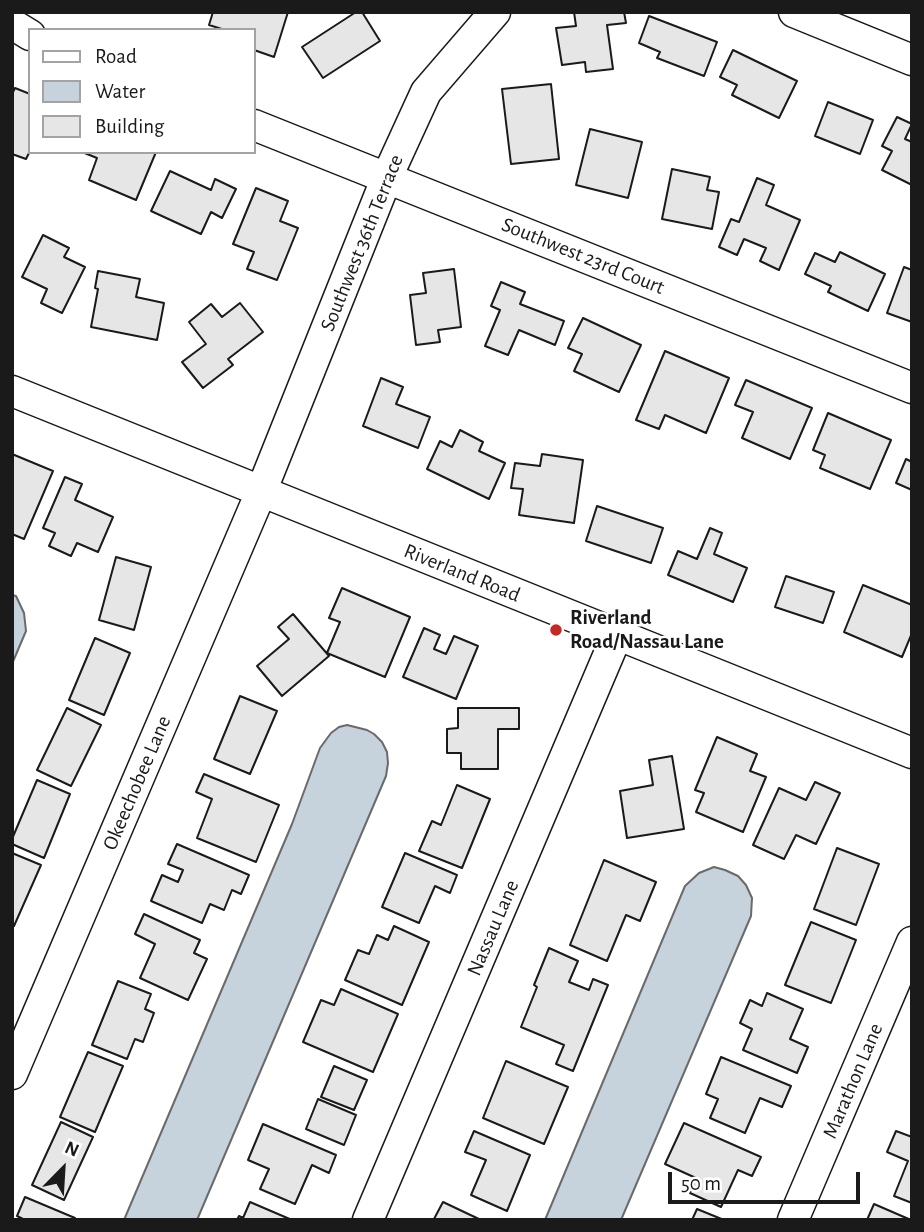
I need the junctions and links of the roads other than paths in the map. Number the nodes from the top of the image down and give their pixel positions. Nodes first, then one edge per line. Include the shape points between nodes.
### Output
1 (495, 12) edge
2 (794, 12) edge
3 (12, 24) edge
4 (28, 34) edge
5 (912, 60) edge
6 (256, 126) edge
7 (387, 177) junction
8 (912, 388) edge
9 (12, 391) edge
10 (261, 492) junction
11 (617, 635) junction
12 (912, 752) edge
13 (912, 942) edge
14 (12, 1074) edge
15 (368, 1220) edge
16 (793, 1220) edge

1 - 7 street, Southwest 36th Terrace via 426,92
2 - 5 street
3 - 4 street
6 - 7 street, Southwest 23rd Court
7 - 8 street, Southwest 23rd Court
7 - 10 street, Southwest 36th Terrace
9 - 10 street, Riverland Road
10 - 11 street, Riverland Road
10 - 14 street, Okeechobee Lane
11 - 12 street, Riverland Road
11 - 15 street, Nassau Lane
13 - 16 street, Marathon Lane

